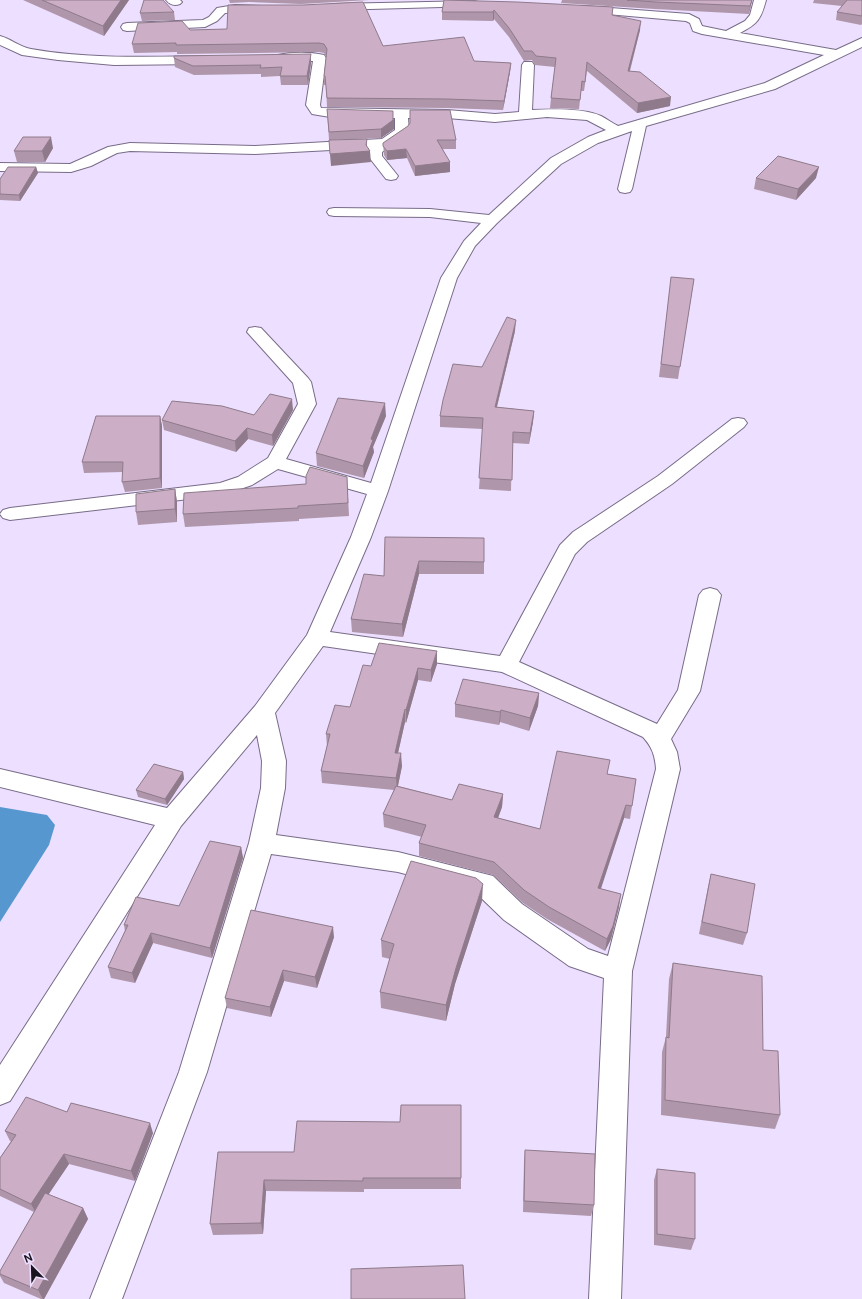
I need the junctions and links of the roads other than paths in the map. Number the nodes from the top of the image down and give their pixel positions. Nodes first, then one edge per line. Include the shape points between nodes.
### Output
1 (760, 0) edge
2 (484, 5) edge
3 (622, 6) edge
4 (319, 7) edge
5 (571, 8) edge
6 (273, 9) edge
7 (127, 27) dead end
8 (727, 35) junction
9 (0, 40) edge
10 (862, 42) edge
11 (838, 54) junction
12 (270, 58) edge
13 (216, 59) edge
14 (528, 65) dead end
15 (401, 113) junction
16 (525, 116) junction
17 (640, 125) junction
18 (616, 131) junction
19 (386, 143) junction
20 (0, 168) edge
21 (391, 176) dead end
22 (625, 190) dead end
23 (334, 212) dead end
24 (492, 220) junction
25 (255, 332) dead end
26 (738, 422) dead end
27 (275, 462) junction
28 (378, 491) junction
29 (10, 514) dead end
30 (710, 596) dead end
31 (317, 638) junction
32 (506, 665) junction
33 (263, 712) junction
34 (658, 739) junction
35 (0, 778) edge
36 (172, 819) junction
37 (262, 843) junction
38 (618, 971) junction
39 (0, 1091) edge
40 (106, 1299) edge
41 (605, 1299) edge

1 - 8 street via 756,16 749,24
2 - 4 street
3 - 5 street
3 - 8 street via 689,18 695,21 697,28
6 - 7 street via 225,9 205,23
8 - 11 street
9 - 13 street via 26,52 114,61
10 - 11 street
11 - 17 street via 770,86
12 - 15 street via 320,58 313,105 317,111
14 - 16 street
15 - 16 street via 495,118
15 - 19 street via 402,132
16 - 18 street via 547,113 589,116
17 - 18 street
17 - 22 street
18 - 24 street via 593,140 556,161
19 - 20 street via 255,150 130,147 113,150 71,168
19 - 21 street via 375,150 375,156
23 - 24 street via 430,213
24 - 28 street via 469,244 449,278
25 - 27 street via 302,382 307,404
26 - 32 street via 665,480 580,536 567,550
27 - 28 street
27 - 29 street via 245,481 223,489
28 - 31 street
30 - 34 street via 688,691
31 - 32 street
31 - 33 street
32 - 34 street via 651,731
33 - 36 street
33 - 37 street via 274,761 273,788
34 - 38 street via 666,751 668,768
35 - 36 street
36 - 39 street
37 - 38 street via 398,862 484,884 512,912 579,958
37 - 40 street via 193,1072
38 - 41 street

